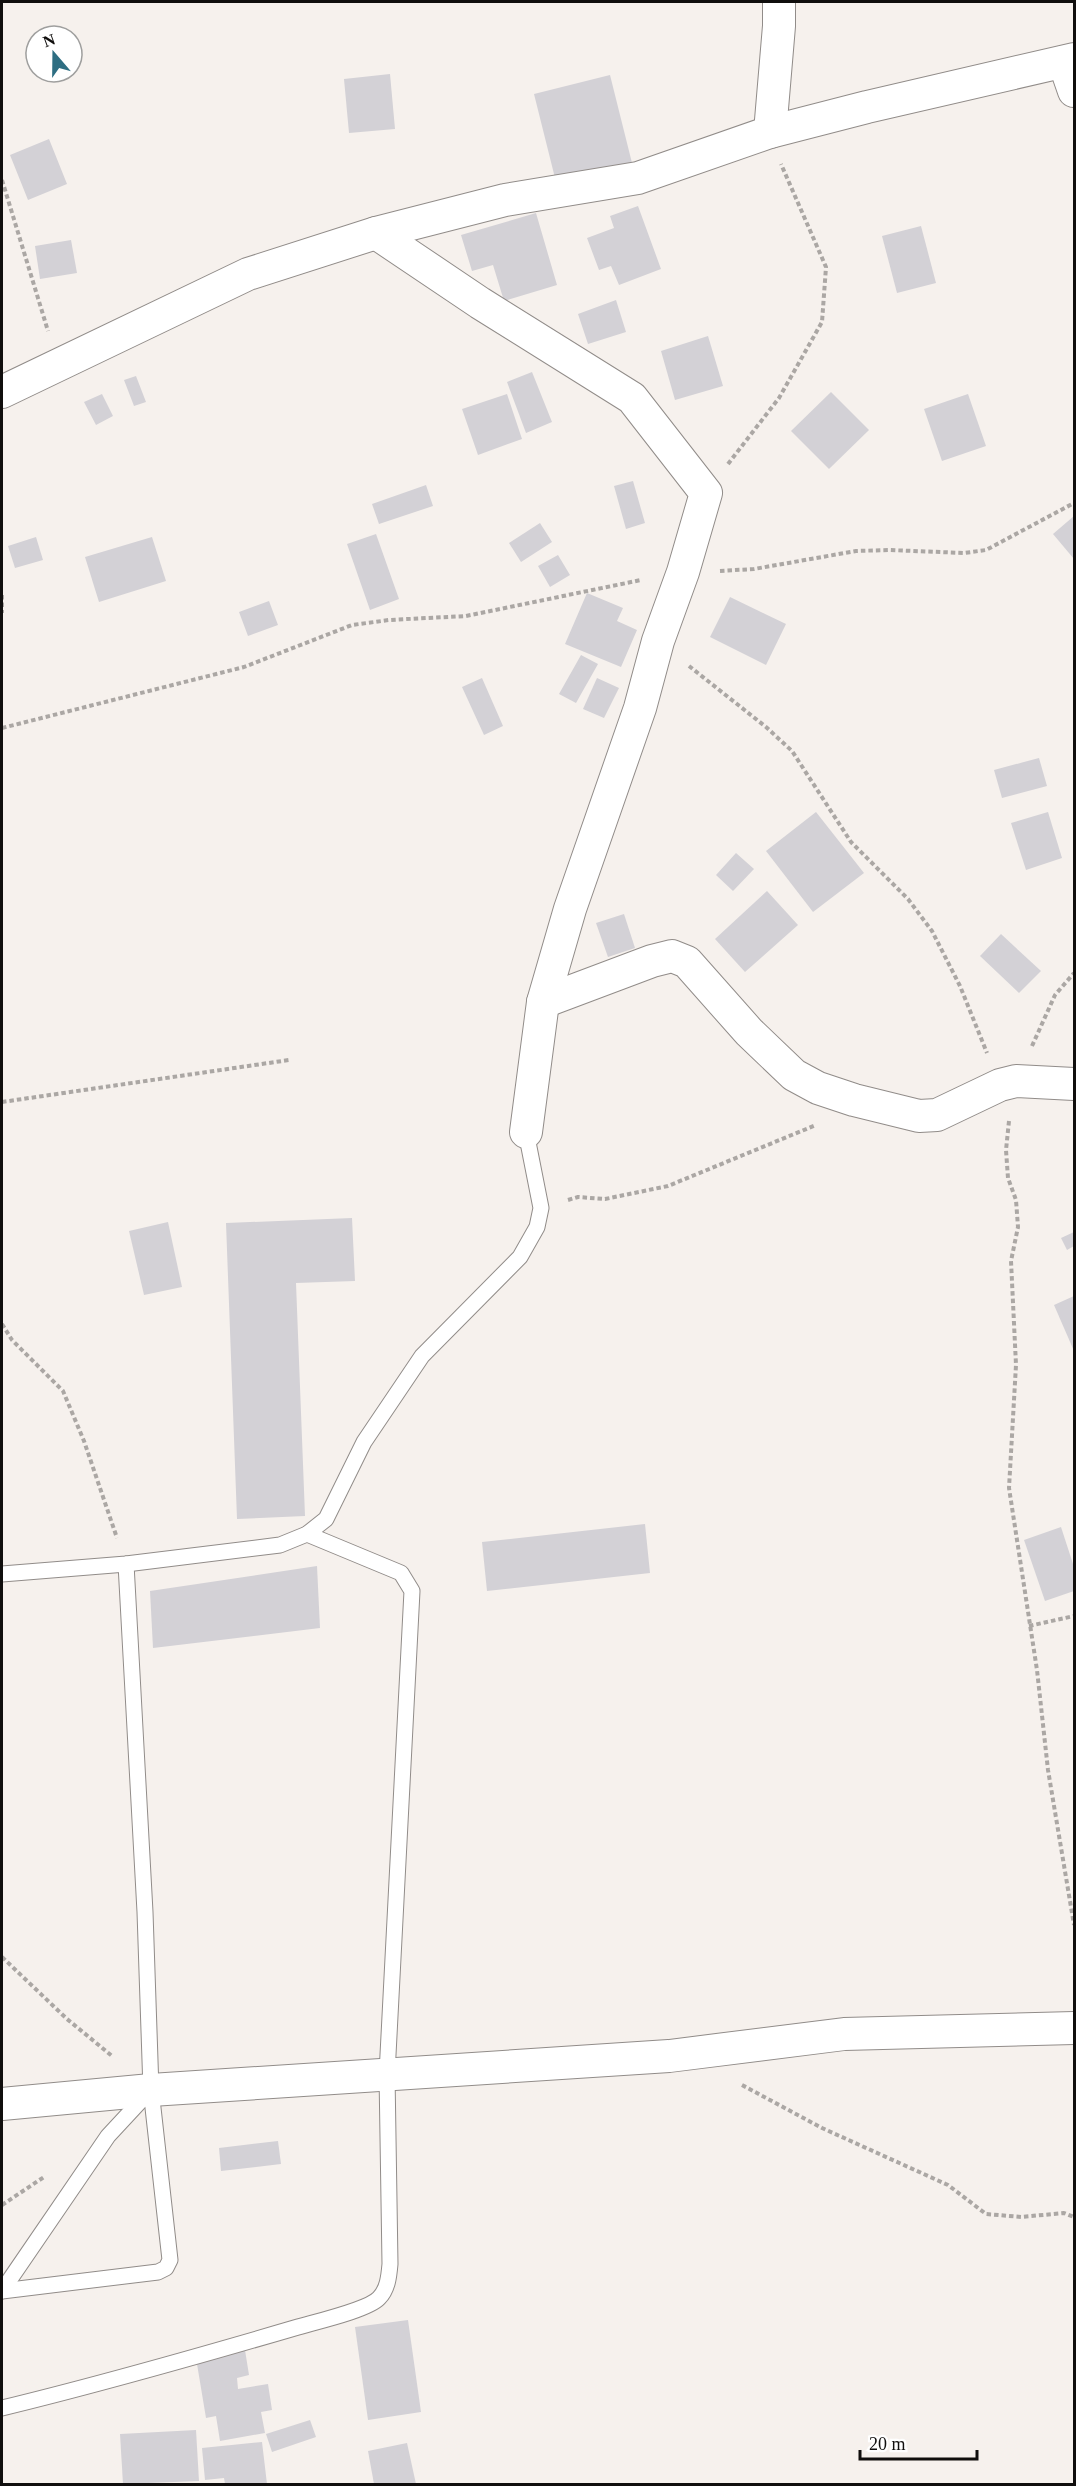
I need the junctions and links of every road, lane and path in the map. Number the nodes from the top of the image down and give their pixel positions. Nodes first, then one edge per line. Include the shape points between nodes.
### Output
1 (779, 2) edge
2 (1071, 71) edge
3 (770, 132) junction
4 (2, 180) edge
5 (376, 233) junction
6 (58, 363) junction
7 (2, 392) edge
8 (706, 493) junction
9 (1074, 503) edge
10 (683, 572) junction
11 (2, 595) edge
12 (2, 613) edge
13 (658, 641) junction
14 (2, 728) edge
15 (1074, 973) edge
16 (543, 1002) junction
17 (289, 1060) dead end
18 (1008, 1083) junction
19 (1074, 1084) edge
20 (854, 1100) junction
21 (2, 1102) edge
22 (526, 1132) joint
23 (541, 1208) junction
24 (2, 1324) edge
25 (307, 1534) junction
26 (126, 1564) junction
27 (2, 1574) edge
28 (1074, 1616) edge
29 (1029, 1626) junction
30 (1074, 1925) edge
31 (2, 1957) edge
32 (1074, 2028) edge
33 (387, 2074) junction
34 (736, 2082) dead end
35 (151, 2090) junction
36 (2, 2104) edge
37 (1074, 2217) edge
38 (2, 2408) edge

1 - 3 street
2 - 3 street via 867,107
3 - 5 street via 638,178 505,200
3 - 8 path via 790,190 826,267 822,322 779,398
4 - 6 path
5 - 6 street via 248,274
5 - 8 street via 632,398
6 - 7 street
8 - 10 street
9 - 10 path via 986,550 856,551 754,569
10 - 13 street
10 - 14 path via 466,616 352,625 244,668
11 - 12 path
13 - 16 street via 640,708 570,909
13 - 18 path via 792,751 851,842 908,899 932,931
15 - 18 path via 1055,995
16 - 20 street via 672,956 687,962 749,1032 794,1075
16 - 22 street
17 - 21 path
18 - 19 street
18 - 20 street via 937,1115 919,1116
18 - 29 path via 1006,1150 1018,1227 1011,1261 1016,1365 1009,1488
20 - 23 path via 809,1129 668,1186 605,1199 578,1197
22 - 23 lane
23 - 25 lane via 537,1227 520,1257 422,1356 364,1442 326,1519
24 - 26 path via 12,1340 63,1391
25 - 26 lane via 280,1545
25 - 33 lane via 401,1573 412,1592
26 - 27 lane
26 - 35 lane via 146,1912
28 - 29 path
29 - 30 path
31 - 35 path
32 - 33 street via 844,2034 669,2056
33 - 35 street
33 - 38 lane via 390,2264 379,2299 331,2318 138,2374
34 - 37 path via 822,2128 948,2185 986,2214 1021,2217 1064,2213
35 - 35 lane via 108,2136 2,2291 166,2268 170,2260
35 - 36 street

